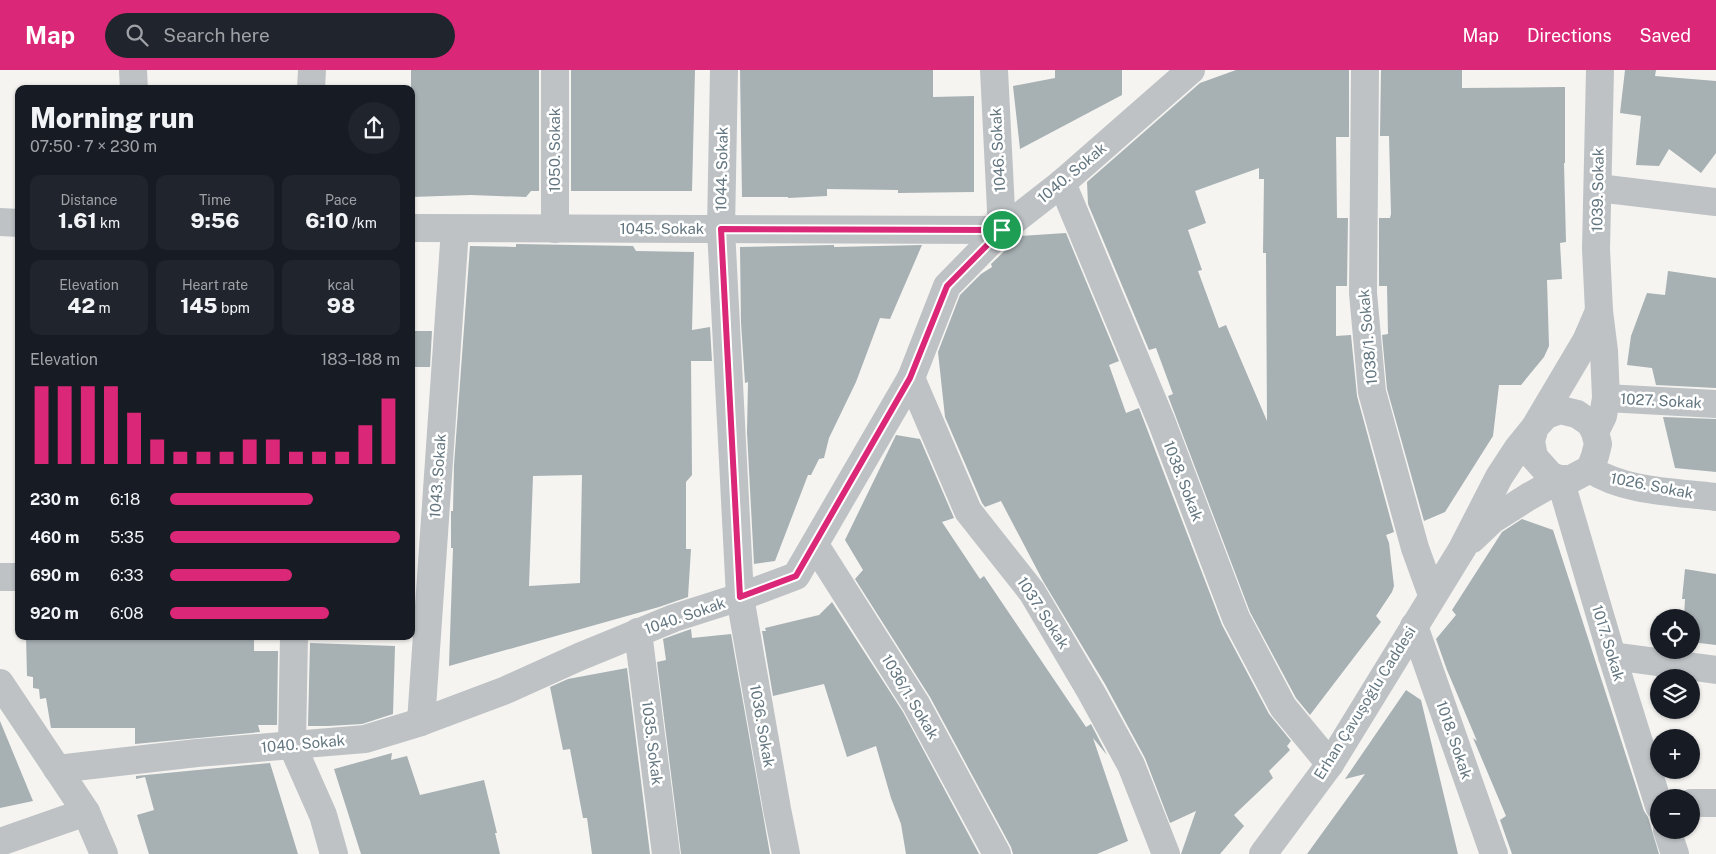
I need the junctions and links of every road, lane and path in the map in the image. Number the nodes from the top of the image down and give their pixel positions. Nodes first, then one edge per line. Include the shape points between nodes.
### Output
1 (132, 70) edge
2 (312, 70) edge
3 (555, 70) edge
4 (724, 70) edge
5 (994, 70) edge
6 (1191, 70) edge
7 (1365, 70) edge
8 (1600, 70) edge
9 (134, 85) edge
10 (311, 85) edge
11 (1062, 183) junction
12 (1598, 188) junction
13 (1716, 202) edge
14 (0, 222) edge
15 (15, 223) edge
16 (415, 228) edge
17 (455, 229) junction
18 (555, 229) junction
19 (721, 229) junction
20 (1002, 230) junction
21 (1599, 311) junction
22 (910, 378) junction
23 (1606, 398) junction
24 (1716, 404) edge
25 (1535, 427) junction
26 (1595, 432) junction
27 (1590, 469) junction
28 (1560, 479) junction
29 (1716, 497) edge
30 (815, 544) junction
31 (1462, 549) junction
32 (0, 577) edge
33 (15, 577) edge
34 (1432, 595) junction
35 (740, 597) junction
36 (1414, 626) junction
37 (638, 632) junction
38 (294, 640) edge
39 (1612, 656) junction
40 (1716, 670) edge
41 (0, 683) edge
42 (422, 722) junction
43 (292, 745) junction
44 (1330, 764) junction
45 (57, 769) junction
46 (1653, 789) edge
47 (1700, 803) edge
48 (1716, 803) edge
49 (86, 812) junction
50 (1670, 839) edge
51 (0, 842) edge
52 (1161, 853) edge
53 (104, 854) edge
54 (334, 854) edge
55 (666, 854) edge
56 (786, 854) edge
57 (997, 854) edge
58 (1263, 854) edge
59 (1494, 854) edge
60 (1675, 854) edge

1 - 9 street
2 - 10 street
3 - 18 street, 1050. Sokak
4 - 19 street, 1044. Sokak
5 - 20 street, 1046. Sokak
6 - 11 street, 1040. Sokak
7 - 34 street, 1038/1. Sokak via 1363,293 1372,392 1415,548
8 - 12 street, 1039. Sokak
11 - 20 street, 1040. Sokak
11 - 44 street, 1038. Sokak via 1162,423 1236,618 1283,707
12 - 13 street
12 - 21 street, 1039. Sokak
14 - 15 street
16 - 17 street, 1045. Sokak
17 - 18 street, 1045. Sokak
17 - 42 street, 1043. Sokak
18 - 19 street, 1045. Sokak
19 - 20 street, 1045. Sokak
19 - 35 street, 1044. Sokak
20 - 22 street, 1040. Sokak via 947,286
21 - 23 street, 1039. Sokak
21 - 25 street via 1586,341
22 - 30 street, 1040. Sokak
22 - 52 street, 1037. Sokak via 968,511 1032,592 1131,765
23 - 24 street, 1027. Sokak
23 - 26 street, 1039. Sokak via 1603,416
25 - 26 street via 1546,415 1560,410 1577,414 1590,423
25 - 28 street via 1531,441 1534,457 1551,476
25 - 31 street via 1499,477
26 - 27 street via 1598,444
27 - 28 street via 1571,480
27 - 29 street, 1026. Sokak via 1615,482
28 - 31 street via 1492,520
28 - 39 street, 1017. Sokak
30 - 35 street, 1040. Sokak via 796,576
30 - 57 street, 1036/1. Sokak via 916,704
31 - 34 street, Erhan Çavuşoğlu Caddesi
32 - 33 street
34 - 36 street, Erhan Çavuşoğlu Caddesi
35 - 37 street, 1040. Sokak
35 - 56 street, 1036. Sokak
36 - 44 street, Erhan Çavuşoğlu Caddesi
36 - 59 street, 1018. Sokak
37 - 42 street, 1040. Sokak via 506,690
37 - 55 street, 1035. Sokak
38 - 43 street
39 - 40 street
39 - 46 street, 1017. Sokak
41 - 45 street
42 - 43 street, 1040. Sokak via 365,739
43 - 45 street, 1040. Sokak via 198,752
43 - 54 street via 324,814
44 - 58 street, Erhan Çavuşoğlu Caddesi
45 - 49 street
47 - 48 street
49 - 51 street
49 - 53 street
50 - 60 street

